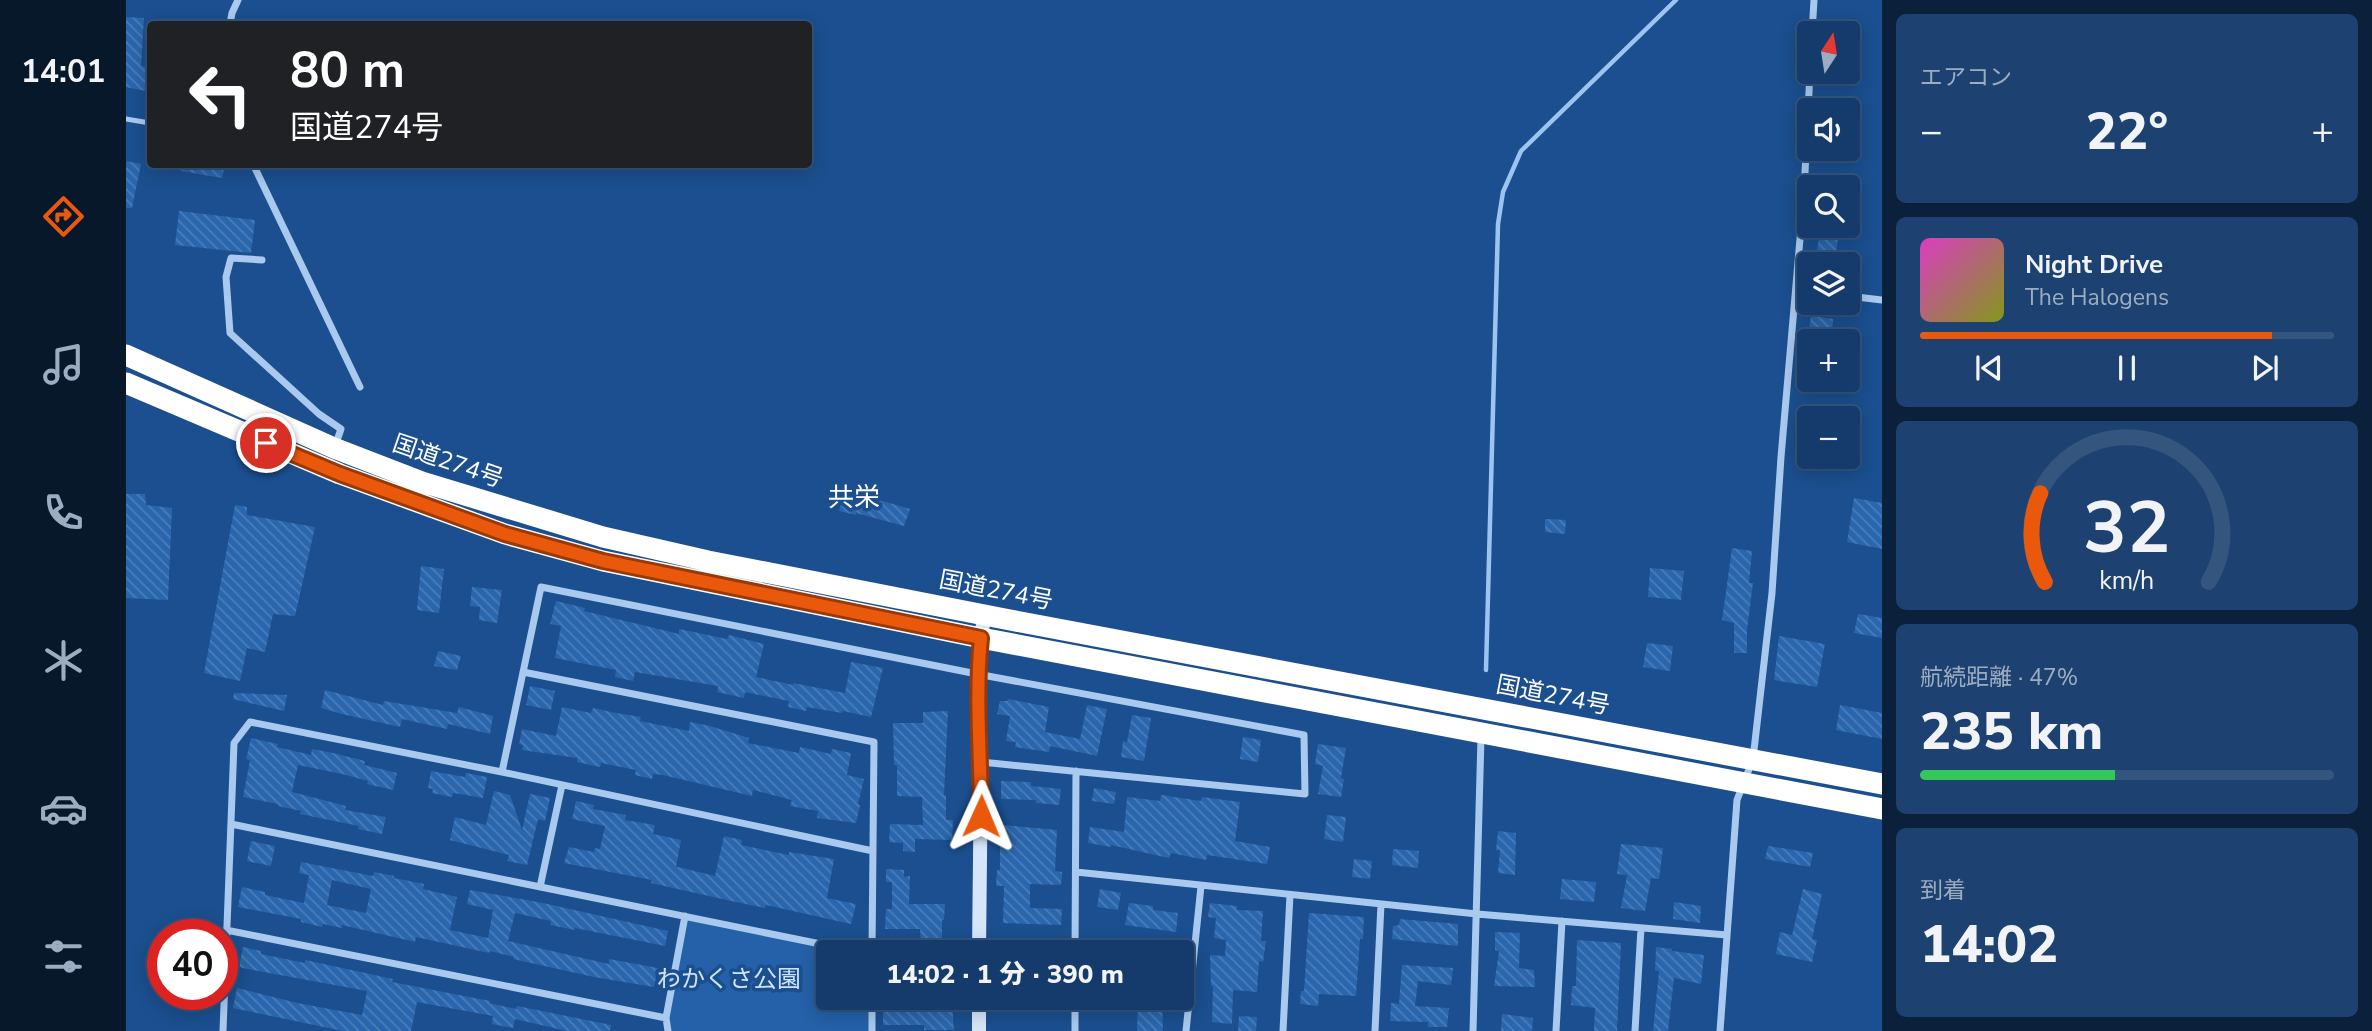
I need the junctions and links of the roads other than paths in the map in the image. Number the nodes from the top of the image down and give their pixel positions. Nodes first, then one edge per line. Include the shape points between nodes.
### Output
1 (238, 0) edge
2 (1814, 0) edge
3 (230, 21) edge
4 (1813, 21) edge
5 (1810, 84) edge
6 (126, 119) edge
7 (147, 122) edge
8 (255, 168) edge
9 (262, 260) dead end
10 (1796, 291) joint
11 (1860, 297) edge
12 (1882, 300) edge
13 (126, 355) edge
14 (126, 383) edge
15 (360, 387) dead end
16 (334, 448) junction
17 (984, 615) junction
18 (981, 638) junction
19 (523, 672) junction
20 (977, 674) junction
21 (1481, 733) junction
22 (1753, 759) junction
23 (981, 762) junction
24 (1076, 771) junction
25 (502, 772) junction
26 (1745, 783) junction
27 (1882, 784) edge
28 (562, 785) junction
29 (1882, 809) edge
30 (230, 824) junction
31 (873, 851) junction
32 (1076, 872) junction
33 (1201, 886) junction
34 (540, 887) junction
35 (1290, 895) junction
36 (1381, 904) junction
37 (1477, 914) junction
38 (685, 916) junction
39 (226, 919) edge
40 (1562, 921) junction
41 (1641, 928) junction
42 (238, 932) edge
43 (1727, 935) junction
44 (872, 940) edge
45 (979, 940) edge
46 (1075, 940) edge
47 (816, 943) edge
48 (224, 1010) edge
49 (872, 1010) edge
50 (979, 1010) edge
51 (1075, 1010) edge
52 (666, 1018) junction
53 (223, 1031) edge
54 (668, 1031) edge
55 (872, 1031) edge
56 (979, 1031) edge
57 (1075, 1031) edge
58 (1186, 1031) edge
59 (1283, 1031) edge
60 (1375, 1031) edge
61 (1473, 1031) edge
62 (1556, 1031) edge
63 (1635, 1031) edge
64 (1720, 1031) edge

1 - 3 street
2 - 4 street
5 - 10 street
6 - 7 lane
8 - 15 street
9 - 16 street via 231,258 226,277 230,332 341,429
10 - 22 street via 1772,593
11 - 12 street
13 - 16 highway, 国道274号
14 - 18 highway, 国道274号 via 340,474 505,534 603,561
16 - 17 highway, 国道274号 via 422,482 603,537
17 - 18 street
17 - 22 highway, 国道274号
18 - 20 street
18 - 21 highway, 国道274号
19 - 20 street via 541,587
19 - 25 street
19 - 31 street via 874,742
20 - 23 street
20 - 24 street via 1304,735 1305,794
21 - 26 highway, 国道274号
21 - 37 street
22 - 26 street
22 - 27 highway, 国道274号
23 - 24 street
23 - 45 street
24 - 32 street
25 - 28 street
25 - 30 street via 250,722 234,743
26 - 29 highway, 国道274号
26 - 43 street via 1737,800
28 - 31 street
28 - 34 street
30 - 34 street
30 - 39 street
31 - 44 street
32 - 33 street
32 - 46 street
33 - 35 street
33 - 58 street
34 - 38 street
35 - 36 street
35 - 59 street
36 - 37 street
36 - 60 street
37 - 40 street
37 - 61 street
38 - 47 street
38 - 52 street
40 - 41 street
40 - 62 street
41 - 43 street
41 - 63 street
42 - 52 street
43 - 64 street
48 - 53 street
49 - 55 street
50 - 56 street
51 - 57 street
52 - 54 street

